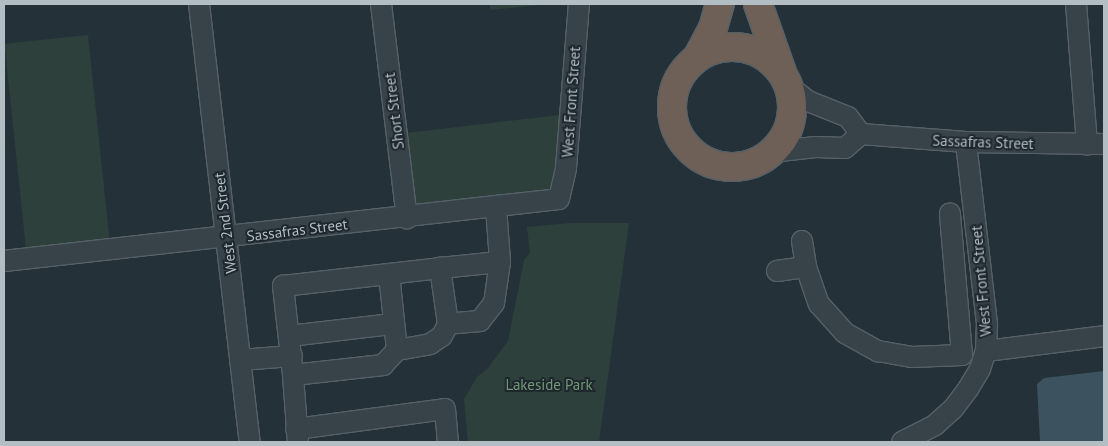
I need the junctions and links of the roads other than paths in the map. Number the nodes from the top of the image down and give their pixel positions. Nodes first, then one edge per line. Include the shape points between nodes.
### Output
1 (199, 4) edge
2 (381, 4) edge
3 (579, 4) edge
4 (720, 4) edge
5 (758, 4) edge
6 (1076, 4) edge
7 (697, 58) junction
8 (784, 80) junction
9 (861, 134) junction
10 (966, 142) junction
11 (1096, 144) edge
12 (772, 152) junction
13 (559, 199) joint
14 (496, 207) junction
15 (950, 214) dead end
16 (407, 218) junction
17 (227, 238) junction
18 (802, 242) dead end
19 (4, 261) edge
20 (500, 262) junction
21 (806, 267) junction
22 (440, 268) junction
23 (777, 271) dead end
24 (389, 274) junction
25 (393, 324) junction
26 (448, 324) junction
27 (289, 336) junction
28 (1104, 336) edge
29 (397, 350) junction
30 (986, 350) junction
31 (240, 360) junction
32 (292, 365) junction
33 (297, 436) edge
34 (250, 442) edge
35 (448, 442) edge
36 (902, 442) edge

1 - 17 street, West 2nd Street
2 - 16 street, Short Street
3 - 13 street, West Front Street via 566,168
4 - 7 highway via 713,28
5 - 8 highway
6 - 11 street
7 - 8 highway via 727,47 744,48 766,59
7 - 12 highway via 685,69 672,99 672,115 684,144 696,156 726,167 758,161
8 - 9 street via 808,101 848,117
8 - 12 highway via 792,108 782,140
9 - 10 street, Sassafras Street
9 - 12 street via 845,148
10 - 11 street, Sassafras Street
10 - 30 street, West Front Street via 987,324
13 - 14 street, Sassafras Street
14 - 16 street, Sassafras Street
14 - 20 street
15 - 21 street via 962,355 912,357 878,351 845,333 819,304
16 - 17 street, Sassafras Street
17 - 19 street, Sassafras Street
17 - 31 street, West 2nd Street
18 - 21 street
20 - 22 street
20 - 26 street via 494,303 480,321
21 - 23 street
22 - 24 street
22 - 26 street
24 - 25 street
24 - 27 street via 283,286
25 - 27 street
25 - 29 street
26 - 29 street via 442,336 430,344
27 - 32 street
28 - 30 street
29 - 32 street via 383,365
30 - 36 street, West Front Street via 980,368 953,409 935,425
31 - 32 street
31 - 34 street, West 2nd Street
32 - 33 street
33 - 35 street via 445,409

